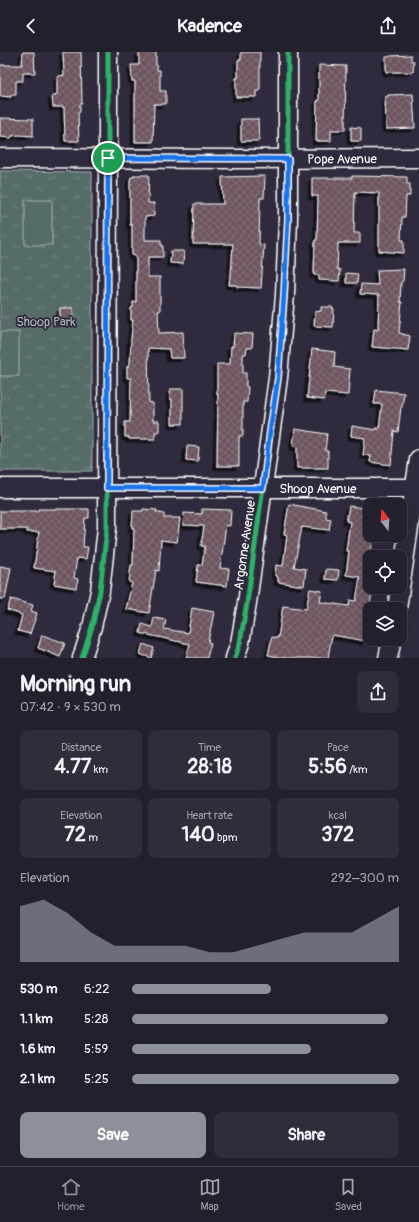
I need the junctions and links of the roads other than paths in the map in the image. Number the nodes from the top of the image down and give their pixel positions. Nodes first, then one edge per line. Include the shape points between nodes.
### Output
1 (108, 52) edge
2 (288, 52) edge
3 (0, 158) edge
4 (108, 158) junction
5 (419, 158) edge
6 (288, 159) junction
7 (419, 459) edge
8 (0, 488) edge
9 (107, 488) junction
10 (263, 488) junction
11 (417, 488) edge
12 (398, 602) edge
13 (391, 646) edge
14 (82, 658) edge
15 (236, 658) edge
16 (388, 658) edge

1 - 4 street
2 - 6 street, Argonne Avenue
3 - 4 street, Pope Avenue
4 - 6 street, Pope Avenue
4 - 9 street
5 - 6 street, Pope Avenue
6 - 10 street, Argonne Avenue via 288,219 278,378
7 - 11 street
8 - 9 street, Shoop Avenue
9 - 10 street, Shoop Avenue
9 - 14 street via 107,528 100,591
10 - 11 street, Shoop Avenue
10 - 15 street, Argonne Avenue via 247,603
11 - 12 street
13 - 16 street

